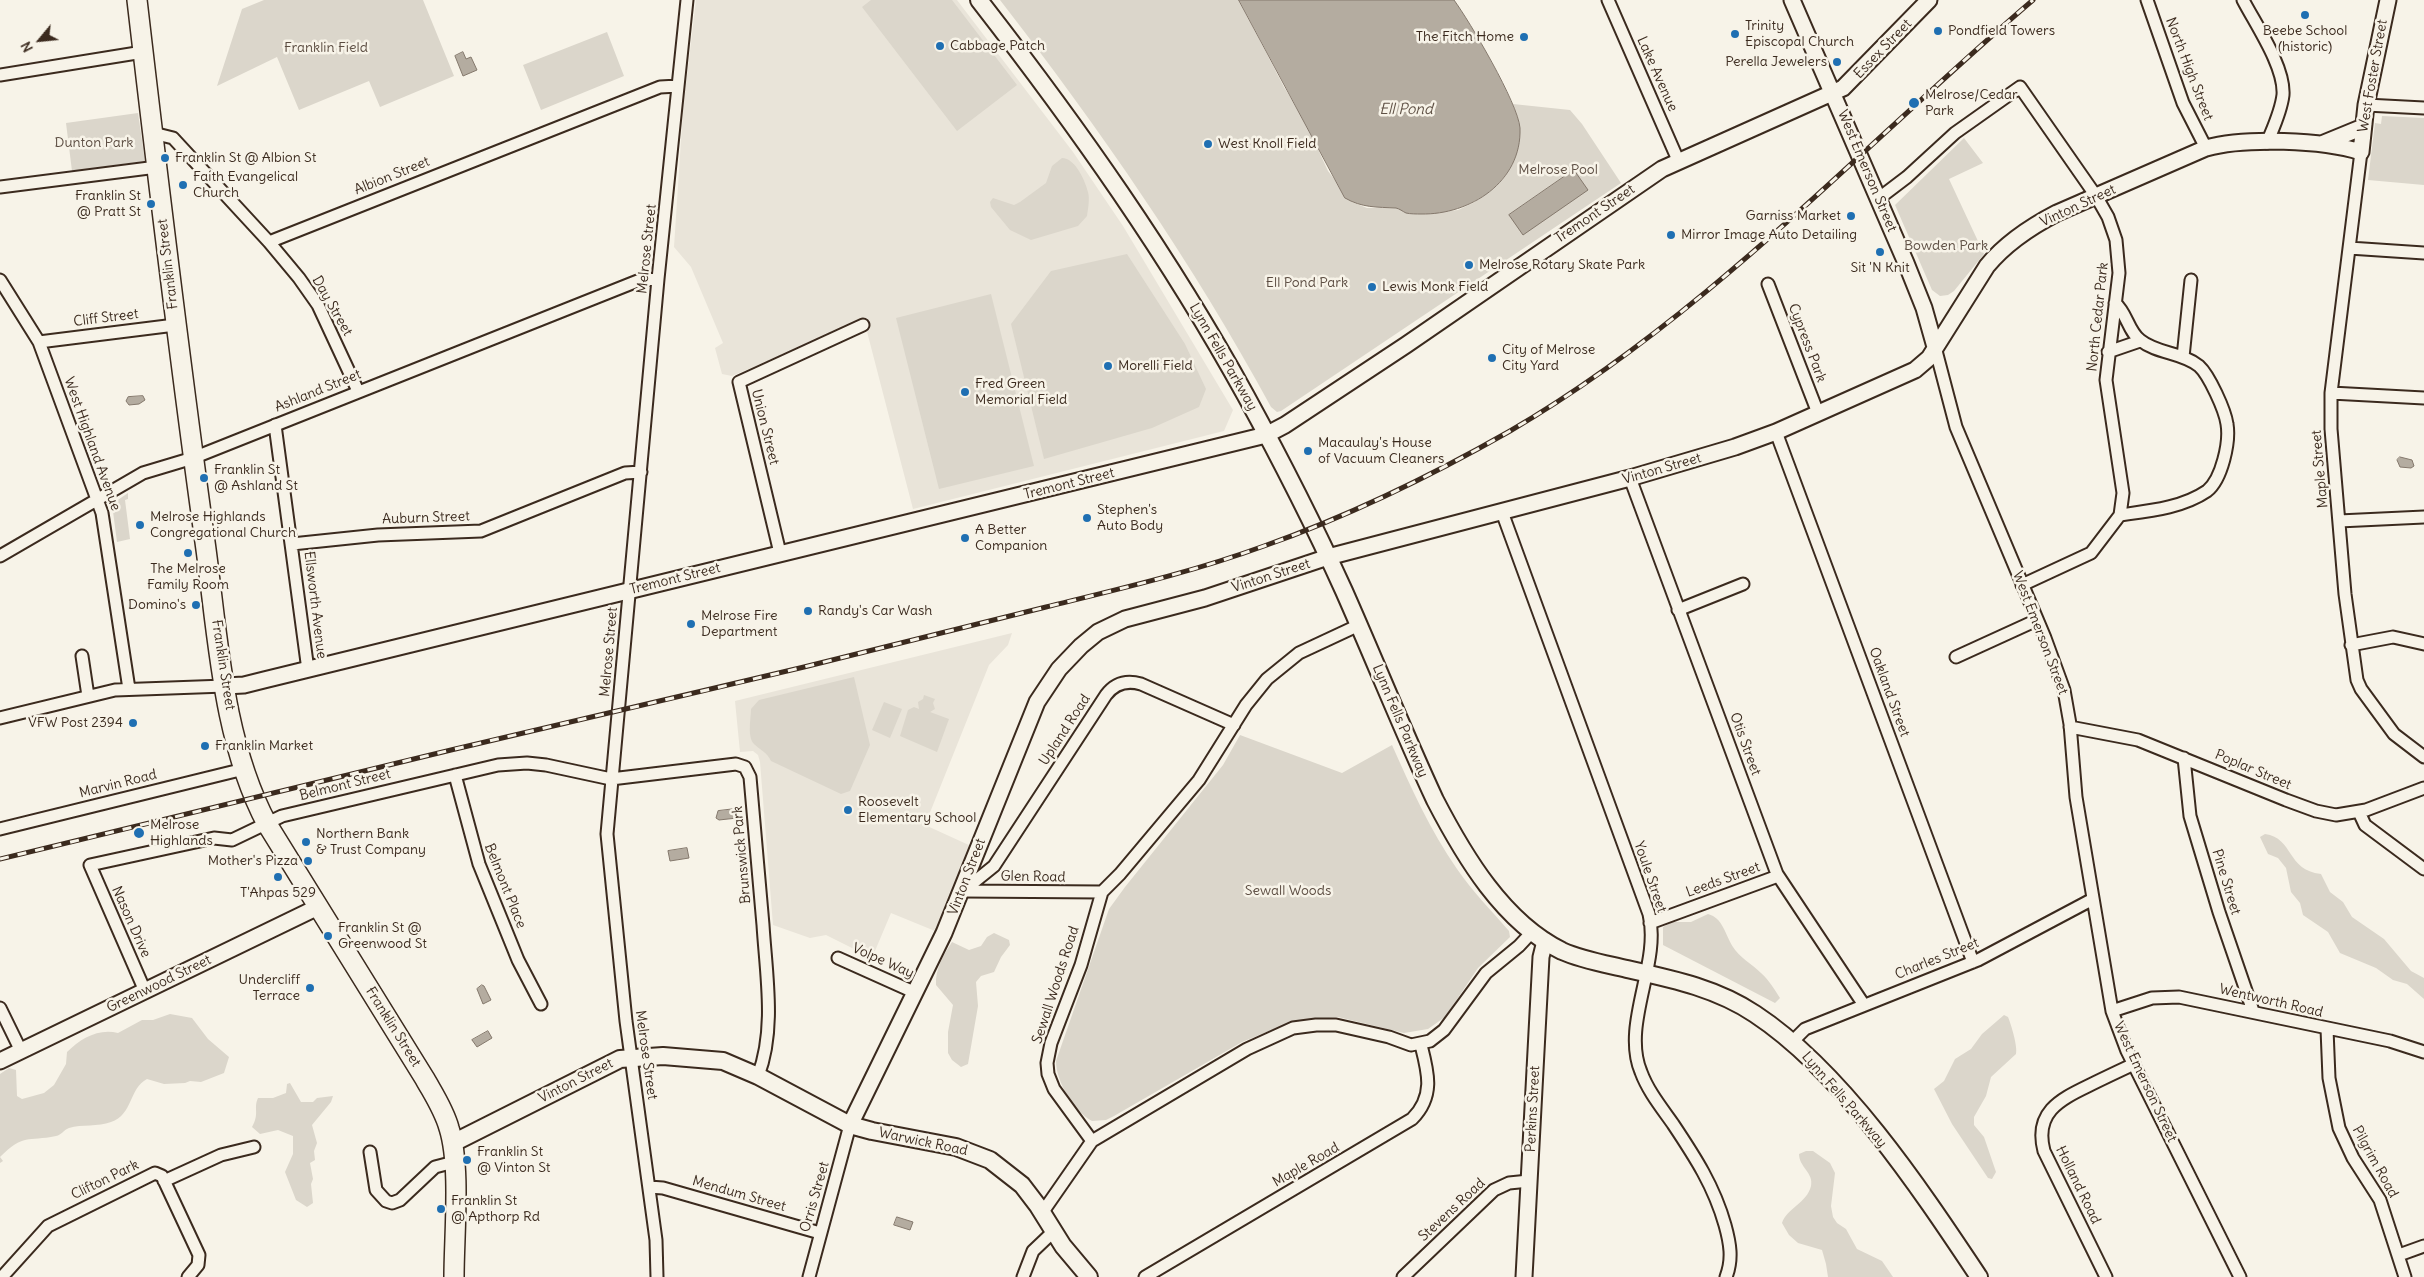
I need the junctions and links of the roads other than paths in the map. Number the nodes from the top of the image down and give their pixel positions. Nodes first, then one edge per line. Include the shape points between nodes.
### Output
1 (137, 0) edge
2 (687, 0) edge
3 (979, 0) edge
4 (1608, 0) edge
5 (1792, 0) edge
6 (1929, 0) edge
7 (2147, 0) edge
8 (2243, 0) edge
9 (2388, 0) edge
10 (143, 52) junction
11 (0, 75) edge
12 (678, 86) junction
13 (1833, 93) junction
14 (2366, 105) junction
15 (2424, 108) edge
16 (2363, 127) junction
17 (153, 134) junction
18 (2267, 143) junction
19 (2322, 143) junction
20 (2206, 148) junction
21 (2361, 152) junction
22 (1678, 160) junction
23 (157, 167) junction
24 (0, 187) edge
25 (1883, 195) junction
26 (2096, 196) junction
27 (269, 242) junction
28 (2349, 248) junction
29 (2424, 253) edge
30 (658, 279) junction
31 (0, 280) edge
32 (2191, 280) dead end
33 (1768, 284) dead end
34 (2115, 303) junction
35 (176, 325) junction
36 (862, 325) dead end
37 (2140, 340) junction
38 (39, 342) junction
39 (1935, 347) junction
40 (2108, 352) junction
41 (2183, 356) junction
42 (358, 391) junction
43 (2331, 393) junction
44 (2424, 398) edge
45 (1818, 413) junction
46 (275, 425) junction
47 (1776, 432) junction
48 (1266, 435) junction
49 (193, 458) junction
50 (640, 472) junction
51 (1630, 478) junction
52 (97, 500) junction
53 (1502, 512) junction
54 (2120, 515) junction
55 (2424, 517) edge
56 (2339, 521) junction
57 (292, 544) junction
58 (780, 554) junction
59 (0, 556) edge
60 (1328, 557) junction
61 (1743, 584) dead end
62 (2022, 585) junction
63 (630, 590) junction
64 (1678, 610) junction
65 (2037, 620) junction
66 (1359, 625) junction
67 (2351, 644) junction
68 (2424, 644) edge
69 (82, 656) dead end
70 (1956, 657) dead end
71 (308, 670) junction
72 (225, 686) junction
73 (130, 689) junction
74 (88, 696) junction
75 (0, 718) edge
76 (1234, 725) junction
77 (2070, 727) junction
78 (2424, 757) edge
79 (2184, 758) junction
80 (244, 769) junction
81 (455, 775) junction
82 (611, 779) junction
83 (2424, 788) edge
84 (2359, 812) junction
85 (267, 824) junction
86 (0, 829) edge
87 (90, 865) joint
88 (2424, 869) edge
89 (1778, 876) junction
90 (963, 891) junction
91 (1102, 892) junction
92 (2093, 899) junction
93 (318, 907) junction
94 (1650, 922) junction
95 (1539, 937) junction
96 (838, 958) dead end
97 (1973, 962) junction
98 (1646, 974) junction
99 (145, 991) junction
100 (916, 992) junction
101 (540, 1004) dead end
102 (1864, 1004) junction
103 (0, 1008) edge
104 (2112, 1011) junction
105 (2253, 1011) junction
106 (2327, 1029) junction
107 (1792, 1042) junction
108 (1421, 1044) junction
109 (21, 1051) junction
110 (2424, 1052) edge
111 (631, 1057) junction
112 (0, 1061) edge
113 (2134, 1064) junction
114 (758, 1076) junction
115 (850, 1125) junction
116 (1092, 1141) junction
117 (453, 1143) junction
118 (254, 1147) dead end
119 (370, 1152) dead end
120 (454, 1162) junction
121 (1529, 1180) junction
122 (164, 1181) junction
123 (649, 1187) junction
124 (1042, 1213) junction
125 (1053, 1232) junction
126 (820, 1233) junction
127 (2424, 1246) edge
128 (2399, 1255) junction
129 (2, 1277) edge
130 (188, 1277) edge
131 (454, 1277) edge
132 (657, 1277) edge
133 (809, 1277) edge
134 (1023, 1277) edge
135 (1089, 1277) edge
136 (1145, 1277) edge
137 (1403, 1277) edge
138 (1524, 1277) edge
139 (1726, 1277) edge
140 (1979, 1277) edge
141 (2106, 1277) edge
142 (2240, 1277) edge
143 (2405, 1277) edge

1 - 10 main road, Franklin Street
2 - 12 street, Melrose Street
3 - 48 main road, Lynn Fells Parkway via 1055,98 1128,202 1205,324
4 - 22 street, Lake Avenue
5 - 13 street, West Emerson Street
6 - 13 street, Essex Street via 1849,84
7 - 20 street, North High Street via 2180,98
8 - 18 street via 2277,65 2282,83 2280,110
9 - 14 street, West Foster Street
10 - 11 street
10 - 17 main road, Franklin Street
12 - 27 street, Albion Street via 660,87
12 - 30 street, Melrose Street
13 - 22 street, Tremont Street
13 - 25 street, West Emerson Street
14 - 15 street
14 - 16 street, West Foster Street
16 - 19 street, Vinton Street
16 - 21 street, West Foster Street
17 - 23 main road, Franklin Street
17 - 27 street via 173,138
18 - 19 street, Vinton Street
18 - 20 street, Vinton Street
19 - 21 street, Vinton Street
20 - 26 street, Vinton Street
21 - 28 street, Maple Street
22 - 48 street, Tremont Street via 1406,345
23 - 24 street
23 - 35 main road, Franklin Street
25 - 26 street, North Cedar Park via 1955,132 2020,87
25 - 39 street, West Emerson Street
26 - 34 street, North Cedar Park via 2113,227 2118,247 2120,263
26 - 39 street, Vinton Street via 2041,222 1994,258
27 - 42 street, Day Street via 318,305
28 - 29 street
28 - 43 street, Maple Street
30 - 42 street, Ashland Street via 640,280
30 - 50 street, Melrose Street
31 - 38 street, West Highland Avenue
32 - 41 street
33 - 45 street, Cypress Park
34 - 37 street
34 - 40 street, North Cedar Park
35 - 38 street, Cliff Street
35 - 49 main road, Franklin Street
36 - 58 street, Union Street via 739,382
37 - 40 street
37 - 41 street
38 - 52 street, West Highland Avenue
39 - 45 street, Vinton Street via 1926,362 1917,369
39 - 62 street, West Emerson Street via 1956,427
40 - 54 street, North Cedar Park via 2106,392 2122,493
41 - 54 street via 2203,370 2225,413 2227,439 2220,470 2211,487 2191,500 2158,510
42 - 46 street, Ashland Street
43 - 44 street
43 - 56 street, Maple Street
45 - 47 street, Vinton Street
46 - 49 street, Ashland Street
46 - 57 street, Ellsworth Avenue
47 - 51 street, Vinton Street
47 - 97 street, Oakland Street
48 - 58 street, Tremont Street
48 - 60 main road, Lynn Fells Parkway
49 - 52 street, Ashland Street via 150,470
49 - 72 main road, Franklin Street
50 - 57 street, Auburn Street via 623,474 478,532 378,535
50 - 63 street, Melrose Street
51 - 53 street, Vinton Street
51 - 64 street, Otis Street
52 - 59 street, Ashland Street
52 - 73 street, West Highland Avenue via 103,516
53 - 60 street, Vinton Street
53 - 94 street, Youle Street
54 - 62 street via 2089,554
55 - 56 street
56 - 67 street, Maple Street
57 - 71 street, Ellsworth Avenue
58 - 63 street, Tremont Street
60 - 66 main road, Lynn Fells Parkway
60 - 90 street, Vinton Street via 1205,598 1125,619 1098,632 1081,646 1059,669 1037,702
61 - 64 street
62 - 65 street, West Emerson Street
63 - 71 street, Tremont Street
63 - 82 street, Melrose Street
64 - 89 street, Otis Street
65 - 70 street
65 - 77 street, West Emerson Street via 2064,690
66 - 76 street, Sewall Woods Road via 1317,644 1281,666 1253,695
66 - 95 main road, Lynn Fells Parkway via 1447,824 1488,885
67 - 68 street via 2394,637
67 - 78 street, Maple Street via 2361,689 2398,738
69 - 74 street
71 - 72 street, Tremont Street via 246,685
72 - 73 street
72 - 80 main road, Franklin Street
73 - 74 street
74 - 75 street
76 - 90 street, Upland Road via 1141,684 1129,682 1114,686 994,866
76 - 91 street, Sewall Woods Road via 1199,780
77 - 79 street, Poplar Street via 2134,739
77 - 92 street, West Emerson Street via 2076,797
79 - 84 street, Poplar Street via 2316,811 2336,815
79 - 105 street, Pine Street via 2190,816
80 - 85 main road, Franklin Street
80 - 86 street, Marvin Road
81 - 82 street, Belmont Street via 498,765 527,763
81 - 85 street, Belmont Street via 326,804 282,816
81 - 101 street, Belmont Place via 479,864
82 - 111 street, Melrose Street via 608,850
82 - 114 street, Brunswick Park via 734,764 742,765 748,771 768,1016 763,1062
83 - 84 street, Poplar Street
84 - 88 street via 2365,825
85 - 87 street, Belmont Street via 232,840 214,838
85 - 93 main road, Franklin Street
87 - 99 street, Nason Drive
89 - 94 street, Leeds Street
89 - 102 street, Otis Street
90 - 91 street, Glen Road
90 - 100 street, Vinton Street
91 - 116 street, Sewall Woods Road via 1081,965 1051,1043 1048,1063 1054,1089
92 - 97 street, Charles Street
92 - 104 street, West Emerson Street
93 - 99 street, Greenwood Street
93 - 117 main road, Franklin Street via 436,1098
94 - 98 street, Youle Street
95 - 98 main road, Lynn Fells Parkway via 1580,958
95 - 108 street via 1519,946 1486,973 1444,1030
95 - 121 street, Perkins Street
96 - 100 street, Volpe Way
97 - 102 street, Charles Street
98 - 107 main road, Lynn Fells Parkway via 1688,983 1721,995 1756,1014
98 - 139 street, Youle Street via 1637,1025 1638,1063 1649,1088 1714,1191 1730,1252
99 - 109 street, Greenwood Street
100 - 115 street, Vinton Street
102 - 107 street, Charles Street via 1805,1029
103 - 109 street
104 - 105 street, Wentworth Road via 2142,1000 2170,996
104 - 113 street, West Emerson Street
105 - 106 street, Wentworth Road
106 - 110 street, Wentworth Road via 2401,1043
106 - 128 street, Pilgrim Road via 2329,1078 2338,1128 2380,1200
107 - 140 main road, Lynn Fells Parkway via 1864,1119
108 - 116 street via 1411,1045 1373,1032 1336,1025 1293,1028 1247,1049
108 - 136 street, Maple Road via 1429,1075 1428,1089 1424,1102 1412,1119
109 - 112 street, Greenwood Street
111 - 114 main road, Vinton Street via 723,1061
111 - 117 main road, Vinton Street via 595,1070
111 - 123 street, Melrose Street
113 - 141 street, Holland Road via 2062,1099 2050,1110 2042,1130 2046,1156
113 - 142 street, West Emerson Street
114 - 115 main road, Vinton Street
115 - 124 main road, Warwick Road via 956,1147 982,1157 1017,1180
115 - 126 street, Orris Street
116 - 124 street
117 - 120 main road, Franklin Street
118 - 122 street via 221,1155
119 - 120 street via 376,1190 392,1203 400,1200 435,1167
120 - 131 main road, Franklin Street
121 - 137 street, Stevens Road via 1509,1183 1494,1190
121 - 138 street, Perkins Street
122 - 129 street, Clifton Park via 154,1173 48,1226
122 - 130 street via 199,1255 198,1265
123 - 126 street, Mendum Street via 663,1188
123 - 132 street, Melrose Street
124 - 125 main road, Warwick Road
125 - 134 street via 1033,1251
125 - 135 main road, Warwick Road
126 - 133 street, Orris Street
127 - 128 street
128 - 143 street, Pilgrim Road

